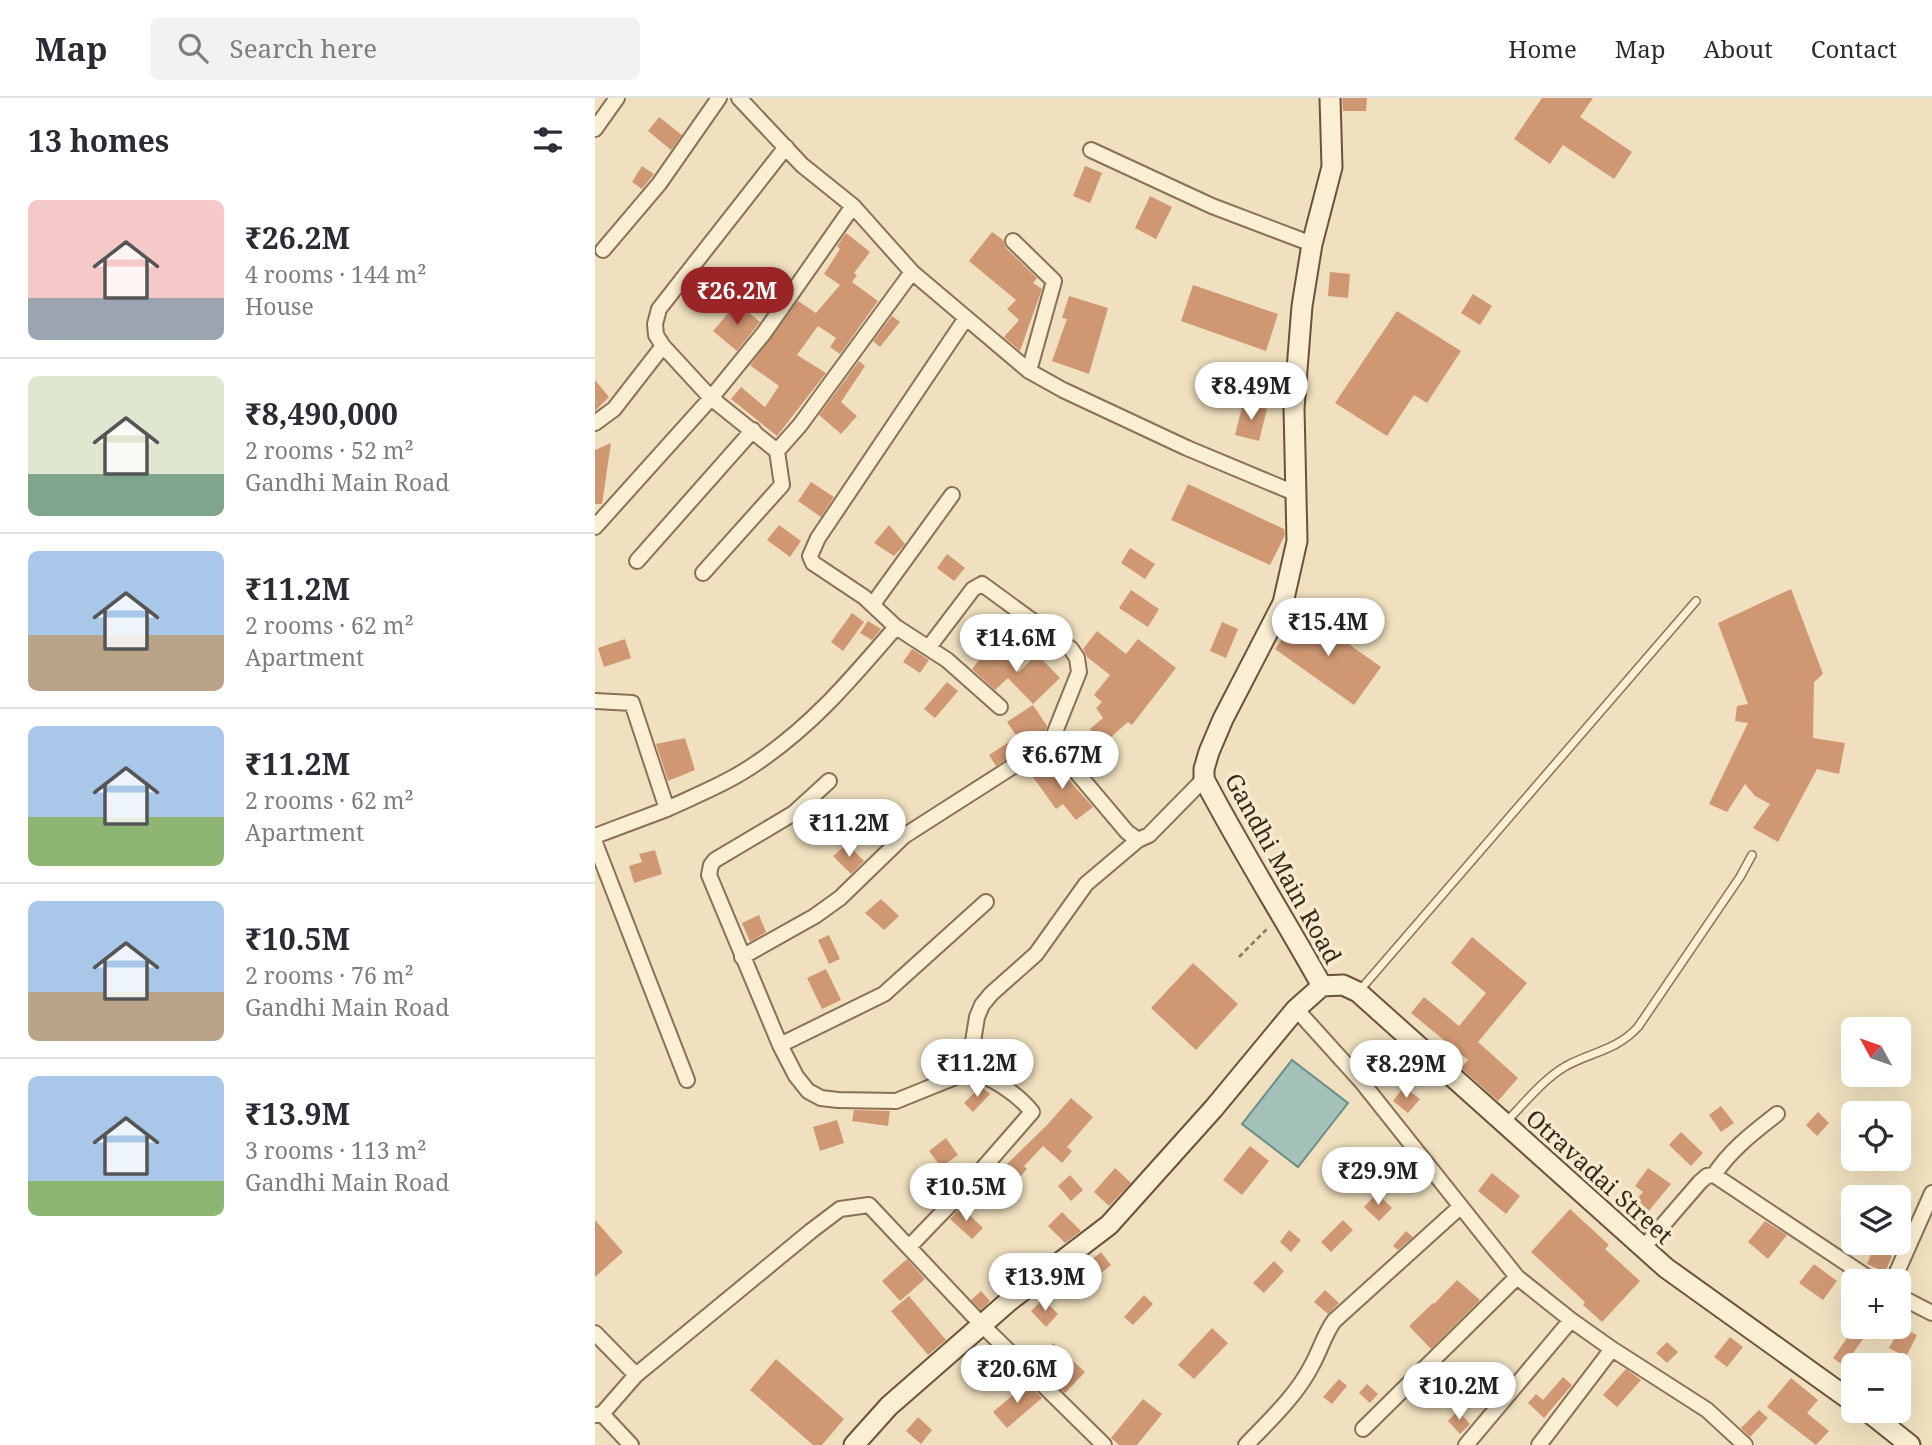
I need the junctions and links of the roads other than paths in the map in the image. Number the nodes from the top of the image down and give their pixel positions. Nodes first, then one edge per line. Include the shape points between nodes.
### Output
1 (617, 98) edge
2 (719, 98) edge
3 (739, 98) edge
4 (1330, 98) edge
5 (595, 130) edge
6 (786, 148) junction
7 (1091, 150) dead end
8 (853, 206) junction
9 (1013, 242) dead end
10 (1312, 243) junction
11 (603, 250) dead end
12 (912, 272) junction
13 (966, 318) junction
14 (663, 346) junction
15 (1029, 371) junction
16 (711, 398) junction
17 (595, 423) edge
18 (753, 430) junction
19 (777, 451) junction
20 (1297, 494) junction
21 (952, 495) dead end
22 (595, 527) edge
23 (637, 561) dead end
24 (703, 573) dead end
25 (1696, 601) dead end
26 (873, 604) junction
27 (896, 626) junction
28 (929, 647) junction
29 (595, 701) edge
30 (1000, 707) dead end
31 (1051, 743) junction
32 (1204, 779) junction
33 (829, 781) dead end
34 (667, 809) junction
35 (595, 836) edge
36 (1137, 840) junction
37 (595, 843) edge
38 (1752, 855) dead end
39 (986, 902) dead end
40 (742, 957) junction
41 (1322, 986) junction
42 (1358, 992) junction
43 (1296, 1009) junction
44 (780, 1045) junction
45 (968, 1072) junction
46 (687, 1080) dead end
47 (1777, 1114) dead end
48 (1504, 1124) junction
49 (1714, 1175) junction
50 (1932, 1193) edge
51 (1460, 1207) junction
52 (910, 1246) junction
53 (1643, 1248) junction
54 (1855, 1269) edge
55 (1898, 1269) edge
56 (1517, 1277) junction
57 (1911, 1302) edge
58 (1932, 1312) edge
59 (1571, 1320) junction
60 (982, 1325) junction
61 (595, 1333) edge
62 (1612, 1349) junction
63 (636, 1375) junction
64 (1841, 1393) edge
65 (599, 1414) edge
66 (1882, 1423) edge
67 (1363, 1429) dead end
68 (631, 1445) edge
69 (854, 1445) edge
70 (1104, 1445) edge
71 (1246, 1445) edge
72 (1466, 1445) edge
73 (1539, 1445) edge
74 (1745, 1445) edge
75 (1910, 1445) edge

1 - 5 street
2 - 11 street via 659,184
3 - 6 street
4 - 10 street, Gandhi Main Road via 1332,167
6 - 8 street
6 - 14 street via 659,309 656,335
7 - 10 street via 1212,206
8 - 12 street
8 - 16 street via 764,333
9 - 15 street via 1054,281
10 - 20 street, Gandhi Main Road via 1294,408
12 - 13 street
12 - 19 street
13 - 15 street
13 - 26 street via 812,549 813,563
14 - 16 street
14 - 17 street via 614,409
15 - 20 street via 1175,442
16 - 18 street
16 - 22 street
18 - 19 street
18 - 23 street
19 - 24 street via 782,485
20 - 32 street, Gandhi Main Road via 1297,541 1283,603 1223,719
21 - 26 street
25 - 42 lane
26 - 27 street
27 - 28 street
27 - 34 street via 834,700 784,743 727,781
28 - 30 street
28 - 31 street via 973,589 982,584 1071,649 1079,672
29 - 34 street via 632,703
31 - 36 street
31 - 40 street via 904,836 815,916
32 - 36 street via 1149,835
32 - 41 street, Gandhi Main Road
33 - 40 street via 794,813 711,865 709,875
34 - 35 street
36 - 45 street via 1086,884 1036,954 982,1005
37 - 46 street
38 - 48 lane via 1638,1027 1620,1043 1553,1075
39 - 44 street via 884,994
40 - 44 street
41 - 42 street via 1343,985
41 - 43 street, Gandhi Main Road
42 - 48 street, Otravadai Street
43 - 51 street via 1361,1081
43 - 60 street, Gandhi Main Road via 1109,1225
44 - 45 street via 796,1076 821,1098 896,1101
45 - 52 street via 991,1078 1032,1112
47 - 49 street via 1747,1137
48 - 53 street, Otravadai Street
49 - 53 street via 1700,1182
49 - 54 street
50 - 55 street
51 - 56 street
51 - 71 street via 1334,1321 1312,1367
52 - 60 street
52 - 63 street via 869,1205 840,1209
53 - 64 street, Otravadai Street
56 - 59 street
56 - 67 street
57 - 58 street
59 - 62 street
59 - 72 street
60 - 69 street, Gandhi Main Road via 889,1406
60 - 70 street
61 - 63 street
62 - 73 street
62 - 74 street via 1707,1410
63 - 65 street
65 - 68 street
66 - 75 street

